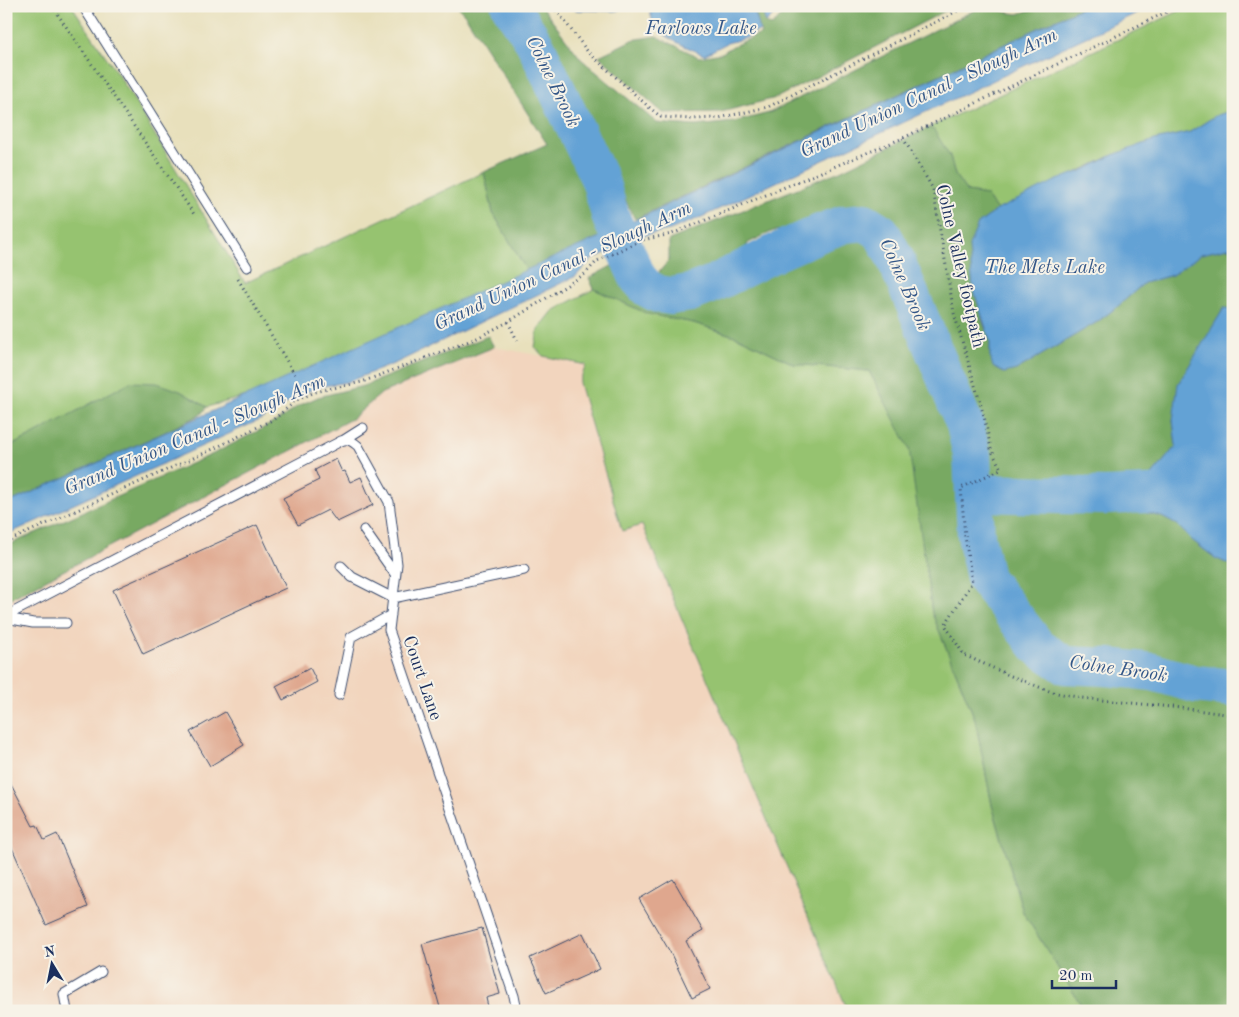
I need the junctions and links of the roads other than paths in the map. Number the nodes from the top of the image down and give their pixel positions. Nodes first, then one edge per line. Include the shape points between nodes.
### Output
1 (83, 6) edge
2 (247, 267) dead end
3 (363, 428) dead end
4 (344, 440) junction
5 (364, 530) dead end
6 (341, 566) dead end
7 (524, 570) dead end
8 (395, 574) junction
9 (393, 598) junction
10 (391, 615) junction
11 (6, 617) edge
12 (66, 624) dead end
13 (339, 695) dead end
14 (102, 972) dead end
15 (67, 1011) edge
16 (517, 1011) edge

1 - 2 lane
3 - 4 lane
4 - 8 lane, Court Lane via 351,440 358,446 389,502 397,564
4 - 11 lane
5 - 8 lane
6 - 9 lane via 352,577
7 - 9 lane
8 - 9 lane, Court Lane
9 - 10 lane, Court Lane
10 - 13 lane via 351,637
10 - 16 lane, Court Lane via 389,630
11 - 12 lane
14 - 15 lane via 64,994

